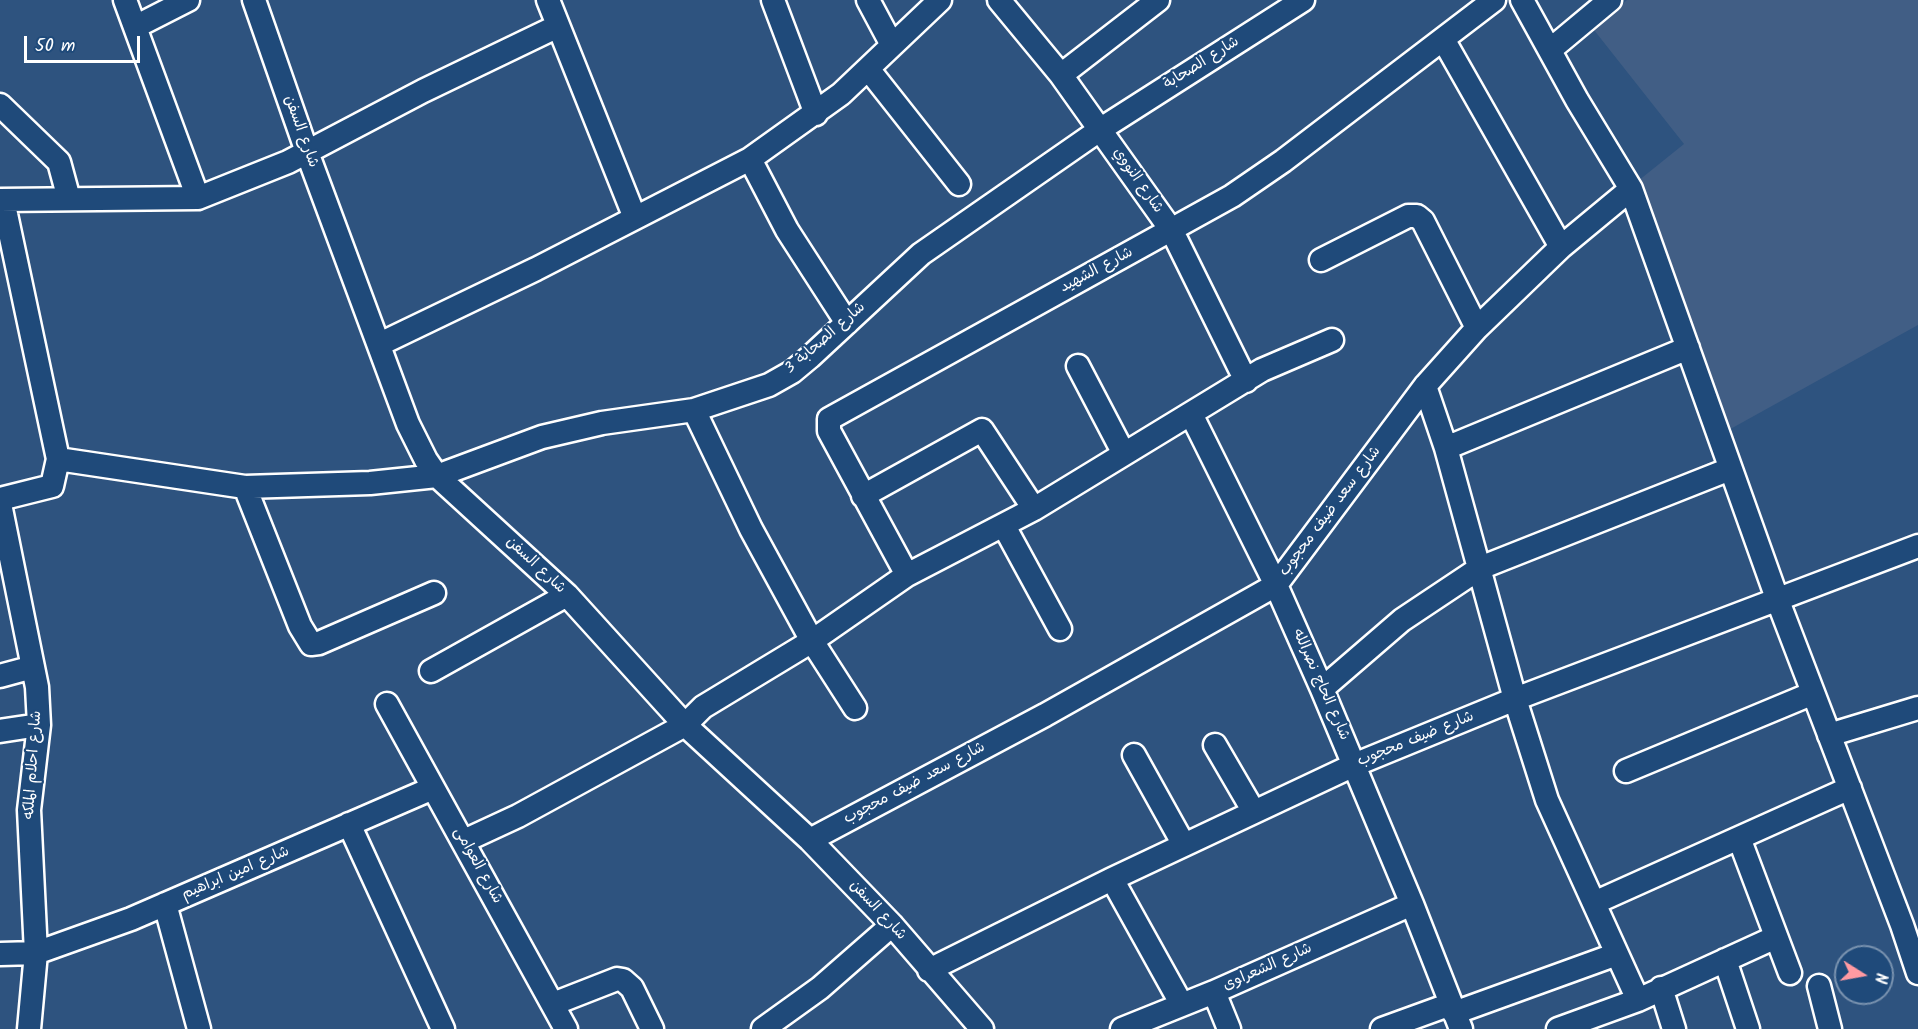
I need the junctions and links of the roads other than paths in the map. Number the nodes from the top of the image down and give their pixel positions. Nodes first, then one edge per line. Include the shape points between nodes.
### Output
1 (124, 0) edge
2 (188, 0) edge
3 (254, 0) edge
4 (548, 0) edge
5 (773, 0) edge
6 (868, 0) edge
7 (940, 0) edge
8 (999, 0) edge
9 (1158, 0) edge
10 (1303, 0) edge
11 (1494, 0) edge
12 (1522, 0) edge
13 (1610, 0) edge
14 (1133, 7) edge
15 (558, 26) junction
16 (135, 27) junction
17 (1443, 39) junction
18 (892, 45) junction
19 (1550, 50) junction
20 (869, 70) junction
21 (1061, 75) junction
22 (0, 105) edge
23 (816, 114) junction
24 (1101, 129) junction
25 (307, 152) junction
26 (750, 159) junction
27 (959, 184) dead end
28 (1631, 189) junction
29 (198, 198) junction
30 (69, 199) junction
31 (1, 200) edge
32 (635, 218) junction
33 (1172, 231) junction
34 (1561, 247) junction
35 (1321, 260) dead end
36 (847, 323) junction
37 (1477, 328) junction
38 (1332, 340) dead end
39 (380, 344) junction
40 (1688, 348) junction
41 (1078, 366) dead end
42 (1246, 381) junction
43 (1425, 386) junction
44 (694, 410) junction
45 (1191, 414) junction
46 (1446, 448) junction
47 (1124, 454) junction
48 (58, 459) junction
49 (1730, 469) junction
50 (437, 476) junction
51 (245, 487) junction
52 (863, 496) junction
53 (0, 499) edge
54 (0, 504) edge
55 (1034, 509) junction
56 (1004, 526) junction
57 (1918, 546) edge
58 (1480, 568) junction
59 (907, 575) junction
60 (1276, 585) junction
61 (434, 593) dead end
62 (567, 595) junction
63 (1778, 601) junction
64 (1060, 629) dead end
65 (812, 641) junction
66 (33, 667) junction
67 (431, 671) dead end
68 (0, 676) edge
69 (1322, 689) junction
70 (1811, 694) junction
71 (1515, 699) junction
72 (387, 704) dead end
73 (855, 708) dead end
74 (1918, 708) edge
75 (39, 725) junction
76 (685, 725) junction
77 (0, 731) edge
78 (1829, 735) junction
79 (1215, 745) dead end
80 (1134, 754) dead end
81 (1354, 765) junction
82 (1626, 771) dead end
83 (433, 788) junction
84 (1850, 788) junction
85 (1254, 812) junction
86 (349, 824) junction
87 (1739, 838) junction
88 (810, 840) junction
89 (464, 841) junction
90 (1184, 845) junction
91 (1112, 879) junction
92 (1594, 903) junction
93 (165, 904) junction
94 (1412, 904) junction
95 (892, 925) junction
96 (1776, 937) junction
97 (36, 952) junction
98 (0, 954) edge
99 (1617, 954) junction
100 (1725, 960) junction
101 (929, 970) junction
102 (1790, 973) dead end
103 (1918, 974) edge
104 (1819, 986) dead end
105 (1661, 988) junction
106 (1214, 992) junction
107 (1638, 1000) junction
108 (553, 1004) junction
109 (1182, 1005) junction
110 (1455, 1015) edge
111 (1587, 1024) edge
112 (29, 1029) edge
113 (199, 1029) edge
114 (443, 1029) edge
115 (566, 1029) edge
116 (652, 1029) edge
117 (764, 1029) edge
118 (982, 1029) edge
119 (1122, 1029) edge
120 (1229, 1029) edge
121 (1382, 1029) edge
122 (1558, 1029) edge
123 (1674, 1029) edge
124 (1748, 1029) edge
125 (1830, 1029) edge

1 - 16 street
2 - 16 street
3 - 25 street, شارع السفن
4 - 15 street
5 - 23 street
6 - 18 street
7 - 18 street
8 - 21 street, شارع النووي
9 - 14 street
10 - 24 street, شارع الصحابة
11 - 17 street, شارع الشهيد
12 - 19 street
13 - 19 street
14 - 21 street
15 - 25 street
15 - 32 street
16 - 29 street
17 - 33 street, شارع الشهيد via 1283,160
17 - 34 street
18 - 20 street
19 - 28 street
20 - 23 street
20 - 27 street
21 - 24 street, شارع النووي
22 - 30 street via 59,162
23 - 26 street
24 - 33 street, شارع النووي
24 - 36 street, شارع الصحابة 3 via 921,254
25 - 29 street
25 - 39 street, شارع السفن
26 - 32 street
26 - 36 street via 792,238
28 - 34 street, شارع سعد ضيف محجوب
28 - 40 street
29 - 30 street
30 - 31 street
31 - 48 street
32 - 39 street
33 - 42 street, شارع النووي
33 - 52 street, شارع الشهيد via 829,420 829,431
34 - 37 street, شارع سعد ضيف محجوب
35 - 37 street via 1408,216 1418,216
36 - 44 street, شارع الصحابة 3 via 792,372 769,385
37 - 43 street, شارع سعد ضيف محجوب
38 - 42 street via 1262,370
39 - 50 street, شارع السفن via 416,444
40 - 46 street
40 - 49 street
41 - 47 street
42 - 45 street
43 - 46 street
43 - 60 street, شارع سعد ضيف محجوب
44 - 50 street, شارع الصحابة 3 via 577,428
44 - 65 street via 751,529
45 - 47 street
45 - 60 street, شارع الحاج نصرالله
46 - 58 street
47 - 55 street
48 - 51 street, شارع الصحابة 3
48 - 53 street via 52,486
49 - 58 street
49 - 63 street
50 - 51 street, شارع الصحابة 3 via 344,485
50 - 62 street, شارع السفن
51 - 61 street via 300,626 311,644
52 - 55 street via 982,430
52 - 59 street, شارع الشهيد
54 - 66 street, شارع احلام الملكه
55 - 56 street
56 - 59 street
56 - 64 street
57 - 63 street, شارع ضيف محجوب
58 - 69 street via 1402,621
58 - 71 street
59 - 65 street
60 - 69 street, شارع الحاج نصرالله
60 - 88 street, شارع سعد ضيف محجوب via 1045,716
62 - 67 street
62 - 76 street, شارع السفن
63 - 70 street
63 - 71 street, شارع ضيف محجوب
65 - 73 street
65 - 76 street via 704,707
66 - 68 street
66 - 75 street, شارع احلام الملكه
69 - 81 street, شارع الحاج نصرالله
70 - 78 street
70 - 82 street
71 - 81 street, شارع ضيف محجوب
71 - 92 street via 1547,800
72 - 83 street, شارع العوامى
74 - 78 street
75 - 77 street
75 - 97 street, شارع احلام الملكه via 29,810
76 - 88 street, شارع السفن
76 - 89 street via 537,807
78 - 84 street
79 - 85 street
80 - 90 street
81 - 85 street, شارع ضيف محجوب
81 - 94 street, شارع الحاج نصرالله
83 - 86 street, شارع امين ابراهيم
83 - 89 street, شارع العوامى
84 - 87 street
84 - 103 street
85 - 90 street, شارع ضيف محجوب
86 - 93 street, شارع امين ابراهيم
86 - 114 street
87 - 92 street
87 - 96 street
88 - 95 street, شارع السفن
89 - 108 street, شارع العوامى
90 - 91 street, شارع ضيف محجوب
91 - 101 street, شارع ضيف محجوب
91 - 109 street
92 - 99 street
93 - 97 street, شارع امين ابراهيم
93 - 113 street
94 - 106 street, شارع الشعراوى
94 - 110 street, شارع الحاج نصرالله
95 - 101 street, شارع السفن
95 - 117 street via 820,988
96 - 100 street
96 - 102 street
97 - 98 street, شارع امين ابراهيم
97 - 112 street, شارع احلام الملكه
99 - 107 street
99 - 110 street
100 - 105 street
100 - 124 street
101 - 118 street, شارع السفن
104 - 125 street
105 - 107 street
105 - 123 street
106 - 109 street, شارع الشعراوى
106 - 120 street
107 - 111 street
108 - 115 street, شارع العوامى
108 - 116 street via 623,980 632,988
109 - 119 street, شارع الشعراوى
110 - 121 street
111 - 122 street

